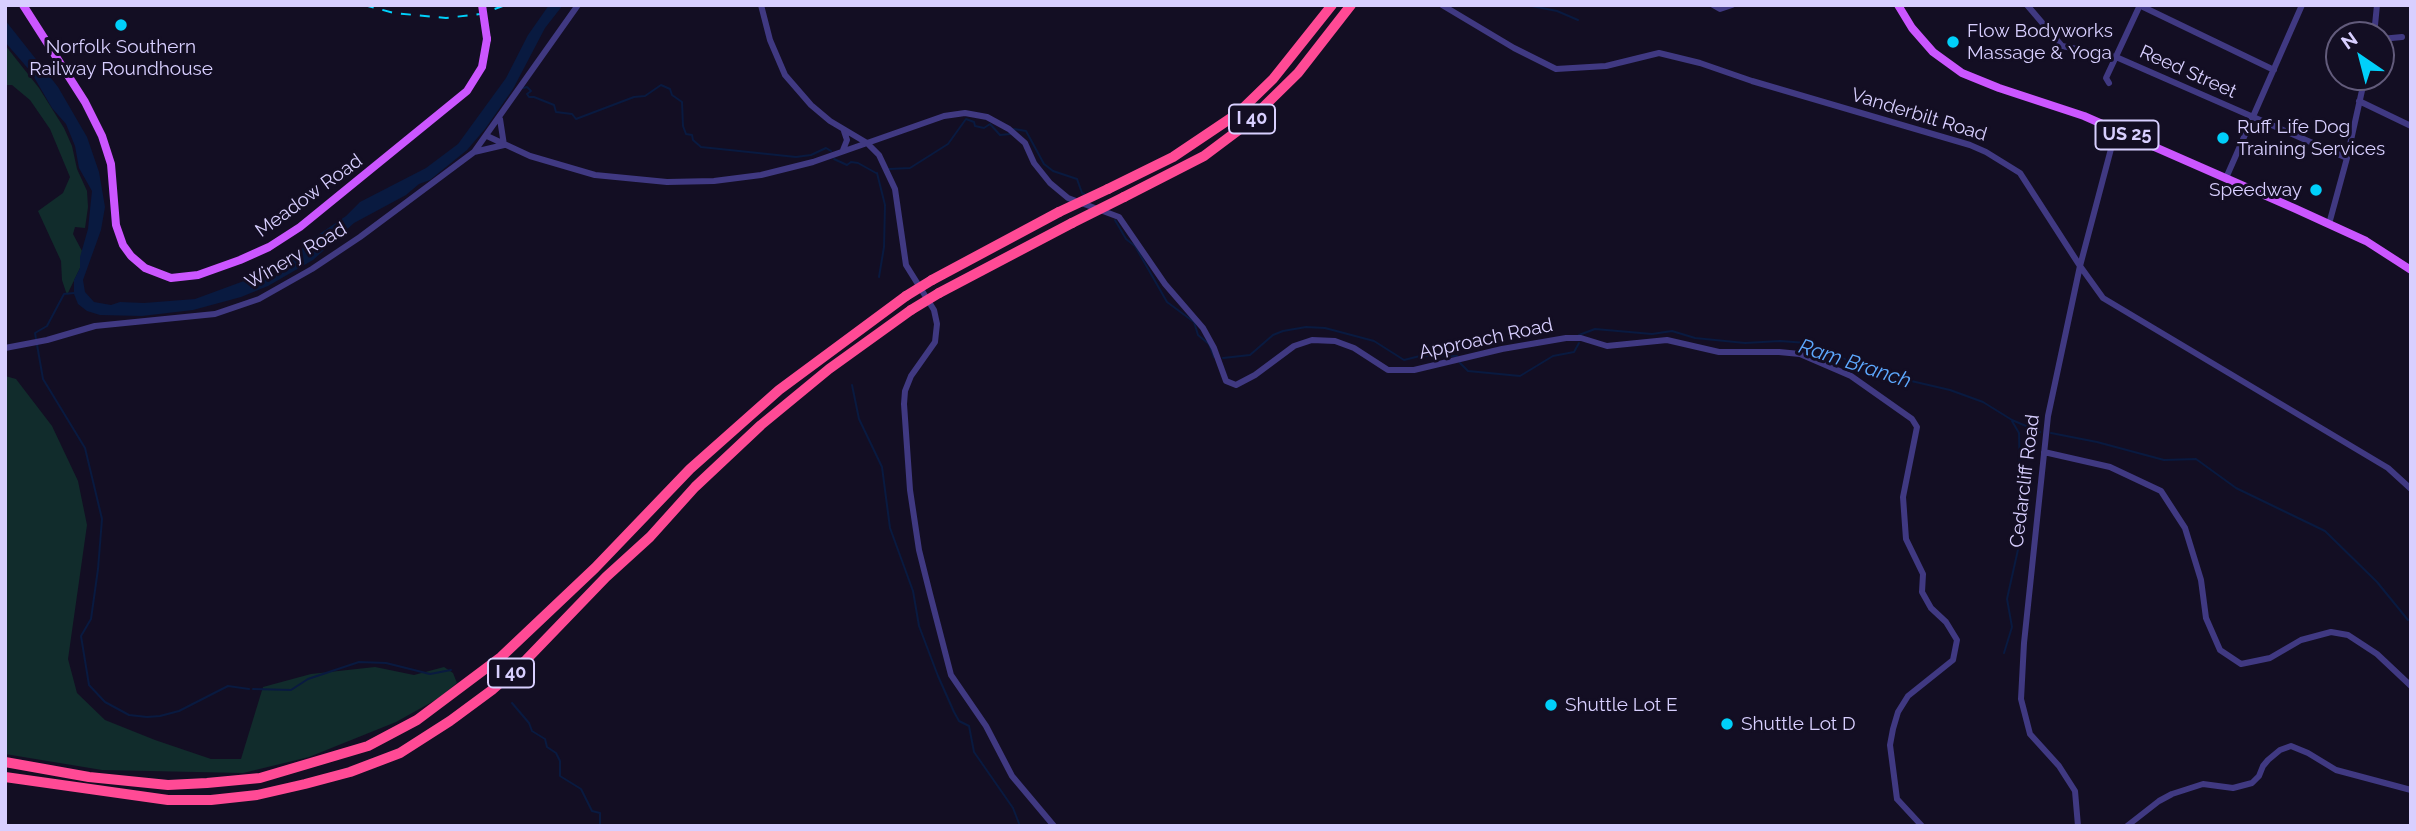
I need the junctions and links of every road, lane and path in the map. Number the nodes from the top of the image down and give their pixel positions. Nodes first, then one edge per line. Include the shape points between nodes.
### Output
1 (23, 5) edge
2 (482, 5) edge
3 (578, 5) edge
4 (761, 5) edge
5 (1332, 5) edge
6 (1350, 5) edge
7 (1442, 5) edge
8 (1713, 5) edge
9 (1732, 5) edge
10 (1898, 5) edge
11 (2027, 5) edge
12 (2140, 5) edge
13 (2302, 5) edge
14 (2402, 37) dead end
15 (2395, 38) edge
16 (2116, 57) junction
17 (2274, 71) junction
18 (2109, 83) dead end
19 (2362, 91) edge
20 (2359, 101) junction
21 (500, 117) junction
22 (2252, 118) junction
23 (2411, 126) edge
24 (2116, 130) junction
25 (844, 131) junction
26 (487, 136) junction
27 (867, 143) junction
28 (504, 145) junction
29 (843, 150) junction
30 (474, 152) junction
31 (2347, 158) junction
32 (2226, 178) junction
33 (2329, 224) junction
34 (2080, 266) junction
35 (2411, 270) edge
36 (5, 348) edge
37 (2044, 452) junction
38 (2411, 489) edge
39 (2411, 685) edge
40 (5, 762) edge
41 (5, 777) edge
42 (2411, 790) edge
43 (1054, 826) edge
44 (1922, 826) edge
45 (2078, 826) edge
46 (2127, 826) edge

1 - 2 main road, Meadow Road, bridge via 97,125 111,164 116,225 123,245 145,268 175,278 198,275 269,247 309,220 467,91 482,67 487,38
3 - 21 street, Winery Road
4 - 25 street via 785,75 811,105
5 - 40 highway, I 40, bridge via 1282,69 1237,114 1184,150 932,280 779,390 690,469 501,657 417,720 368,746 260,778 168,785
6 - 41 highway, I 40, bridge via 1298,73 1244,126 1203,156 939,293 829,369 695,488 526,660 492,690 400,753 339,775 257,795 211,800 167,800
7 - 34 street, Vanderbilt Road via 1556,69 1606,66 1659,53 1970,145 2020,173
8 - 9 street via 1720,9
10 - 24 main road, US 25 via 1933,52 1962,73
11 - 16 street, Reed Street via 2062,46
12 - 16 street
12 - 17 street
13 - 17 street
14 - 15 street
16 - 18 street via 2106,79
16 - 22 street, Reed Street
17 - 22 street
19 - 20 street
20 - 23 street
20 - 31 street
21 - 26 street, Winery Road
21 - 28 street
22 - 31 street, Reed Street
22 - 32 street
24 - 32 main road, US 25
24 - 34 street, Cedarcliff Road
25 - 27 street
25 - 29 street via 848,140
26 - 28 street
26 - 30 street, Winery Road
27 - 29 street
27 - 43 street via 879,155 895,189 906,265 937,324 935,342 905,391 903,419 919,550 951,675 986,726 1012,776
27 - 44 street, Approach Road via 965,113 987,117 1009,129 1068,198 1119,218 1203,328 1226,381 1236,384 1294,346 1312,340 1354,348 1388,370 1414,370 1502,349 1581,338 1607,346 1667,340 1718,352 1800,354 1850,376 1917,427 1903,497 1906,539 1923,574 1922,592 1957,640 1953,660 1908,696 1892,729 1897,799
28 - 29 street via 595,175 667,183 761,175
28 - 30 street
30 - 36 street, Winery Road via 351,244 259,299 215,314 95,326
31 - 33 street
32 - 33 main road, US 25
33 - 35 main road, US 25
34 - 37 street, Cedarcliff Road
34 - 38 street, Vanderbilt Road via 2103,298 2388,468
37 - 39 street via 2110,467 2161,491 2185,528 2207,618 2220,650 2241,664 2270,658 2301,640 2331,632 2348,635 2377,653
37 - 45 street, Cedarcliff Road via 2025,611 2021,699 2030,734 2075,791
42 - 46 street via 2336,770 2291,746 2268,760 2252,783 2232,788 2203,784 2172,794

